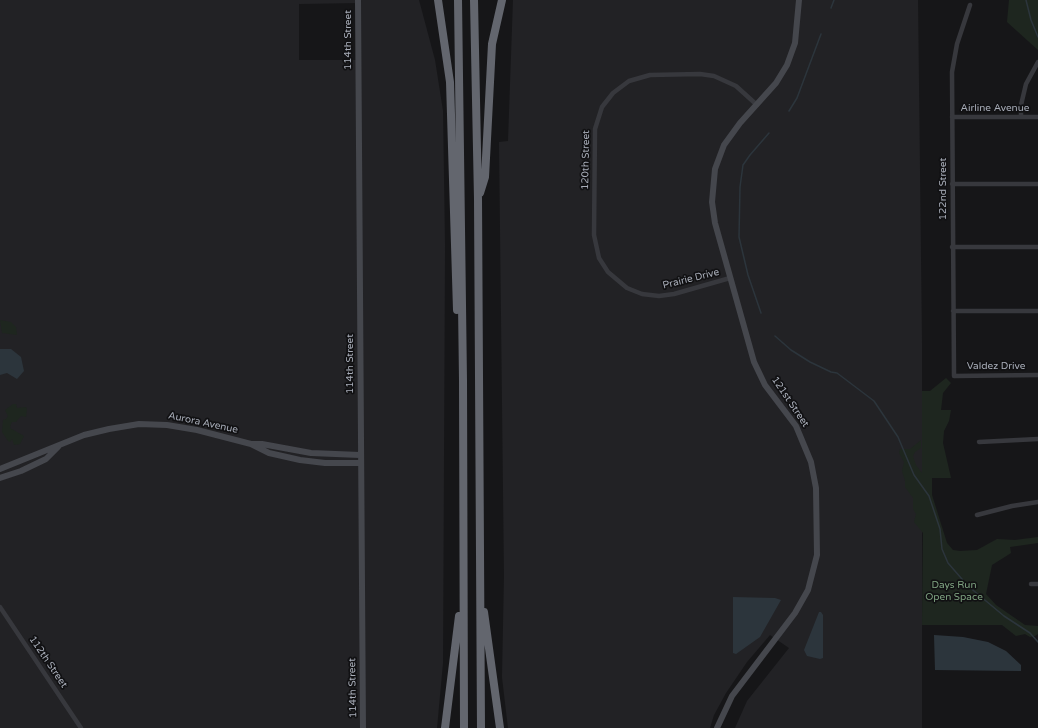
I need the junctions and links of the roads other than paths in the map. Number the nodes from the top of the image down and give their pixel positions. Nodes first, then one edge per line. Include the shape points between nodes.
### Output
1 (358, 0) edge
2 (438, 0) edge
3 (458, 0) edge
4 (474, 0) edge
5 (502, 0) edge
6 (799, 0) edge
7 (804, 0) edge
8 (970, 5) dead end
9 (798, 17) junction
10 (1038, 62) edge
11 (757, 105) junction
12 (952, 117) junction
13 (1021, 117) junction
14 (1038, 117) edge
15 (952, 184) junction
16 (1038, 184) edge
17 (478, 199) junction
18 (594, 235) joint
19 (1038, 247) edge
20 (952, 248) junction
21 (730, 278) junction
22 (953, 311) junction
23 (1038, 311) edge
24 (1038, 375) edge
25 (954, 376) joint
26 (463, 380) junction
27 (1038, 439) edge
28 (979, 442) dead end
29 (251, 444) junction
30 (58, 447) junction
31 (360, 455) junction
32 (360, 463) junction
33 (0, 469) edge
34 (0, 478) edge
35 (1038, 502) edge
36 (977, 515) dead end
37 (480, 578) junction
38 (464, 580) junction
39 (1031, 584) dead end
40 (1038, 584) edge
41 (0, 607) edge
42 (82, 728) edge
43 (363, 728) edge
44 (446, 728) edge
45 (464, 728) edge
46 (481, 728) edge
47 (500, 728) edge
48 (717, 728) edge

1 - 31 street, 114th Street
2 - 26 highway via 450,82 456,304
3 - 26 highway
4 - 17 highway
5 - 17 highway via 492,44 485,177
6 - 9 street, 121st Street
7 - 9 street, 121st Street
8 - 12 street, 122nd Street via 954,58
9 - 11 street, 121st Street via 795,43 787,65
10 - 13 street via 1026,84
11 - 18 street, 120th Street via 736,86 714,76 658,74 642,76 624,84 607,100 599,114 595,129
11 - 21 street, 121st Street via 724,145 712,180 713,213
12 - 13 street, Airline Avenue
12 - 15 street, 122nd Street
13 - 14 street, Airline Avenue
15 - 16 street
15 - 20 street, 122nd Street
17 - 37 highway
18 - 21 street, Prairie Drive via 599,258 608,272 620,284 642,294 668,295
19 - 20 street
20 - 22 street, 122nd Street
21 - 48 street, 121st Street via 759,374 772,396 796,426 811,462 816,488 817,544 815,567 808,590 787,624 732,696
22 - 23 street
22 - 25 street, 122nd Street
24 - 25 street, Valdez Drive
26 - 38 highway
27 - 28 street
29 - 30 street, Aurora Avenue via 183,427 139,424 95,432
29 - 31 street, Aurora Avenue via 311,453
29 - 32 street, Aurora Avenue via 268,453 300,460
30 - 33 street, Aurora Avenue
30 - 34 street, Aurora Avenue via 46,459
31 - 32 street, 114th Street
32 - 43 street, 114th Street
35 - 36 street
37 - 46 highway
37 - 47 highway
38 - 44 highway
38 - 45 highway
39 - 40 street
41 - 42 street, 112th Street

